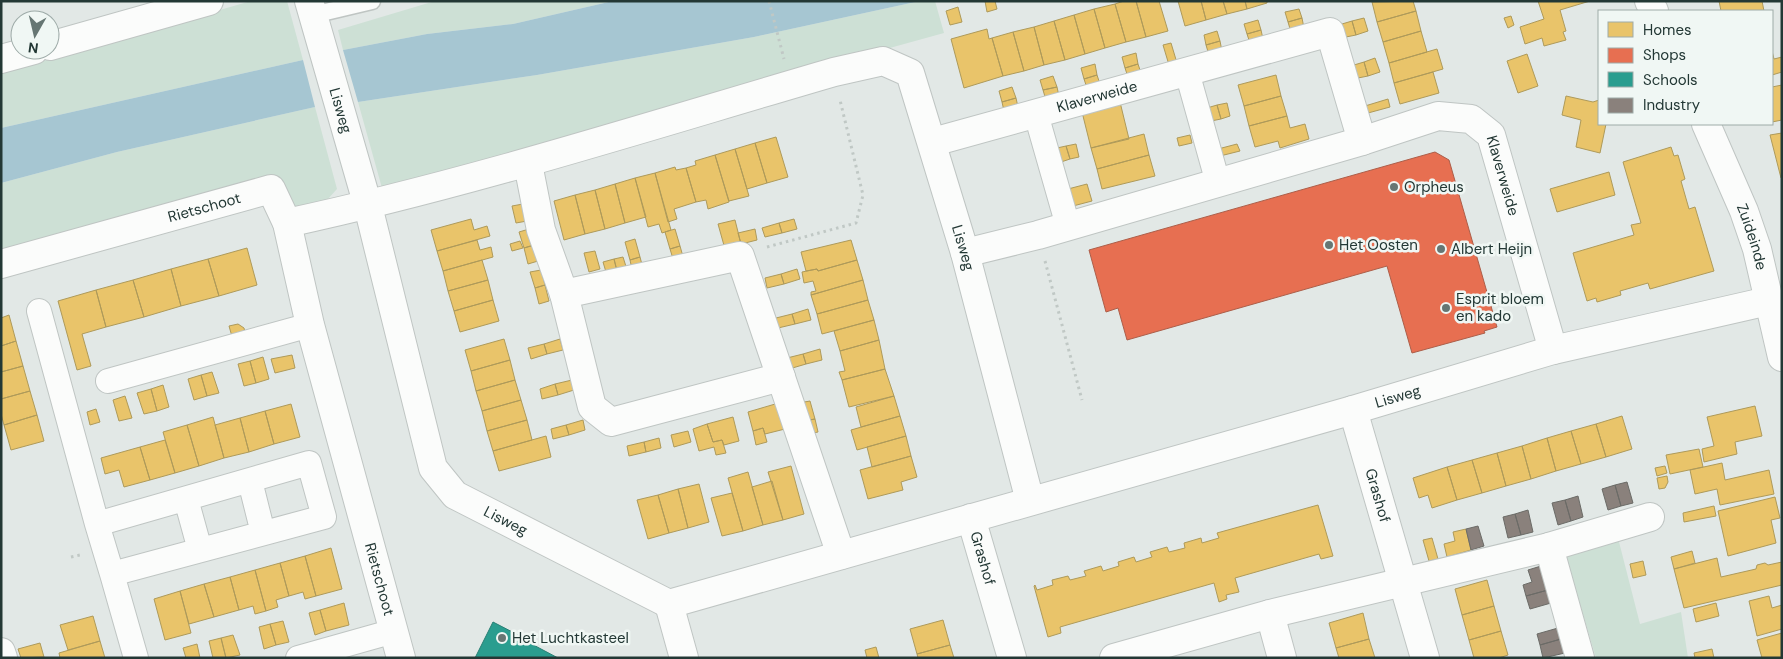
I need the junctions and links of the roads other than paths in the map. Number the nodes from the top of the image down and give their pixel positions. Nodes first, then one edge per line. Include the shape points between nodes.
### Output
1 (209, 1) edge
2 (372, 1) edge
3 (313, 17) edge
4 (60, 43) edge
5 (1187, 72) junction
6 (1036, 114) junction
7 (1706, 125) edge
8 (1362, 141) junction
9 (932, 142) junction
10 (528, 164) junction
11 (1218, 183) junction
12 (368, 206) junction
13 (286, 223) junction
14 (1068, 226) junction
15 (965, 253) junction
16 (1, 264) edge
17 (564, 294) junction
18 (1768, 301) junction
19 (39, 311) dead end
20 (310, 325) junction
21 (1553, 350) junction
22 (1782, 357) edge
23 (781, 378) junction
24 (108, 381) dead end
25 (1353, 410) junction
26 (250, 481) junction
27 (186, 499) junction
28 (1030, 501) junction
29 (1650, 517) dead end
30 (971, 518) junction
31 (97, 524) junction
32 (262, 533) junction
33 (1549, 547) junction
34 (200, 550) junction
35 (841, 555) junction
36 (112, 574) junction
37 (1404, 580) junction
38 (669, 604) junction
39 (1270, 614) junction
40 (394, 632) junction
41 (1, 652) edge
42 (3, 658) edge
43 (136, 658) edge
44 (298, 658) edge
45 (401, 658) edge
46 (684, 658) edge
47 (1012, 658) edge
48 (1114, 658) edge
49 (1282, 658) edge
50 (1425, 658) edge
51 (1580, 658) edge

1 - 4 street
2 - 3 lane, Lisweg
3 - 12 street, Lisweg
5 - 6 street, Klaverweide
5 - 8 street, Klaverweide via 1330,32
5 - 11 street
6 - 9 street, Klaverweide
6 - 14 street, Klaverweide
7 - 18 street, Zuideinde via 1744,211 1757,249
8 - 11 street, Klaverweide
8 - 21 street, Klaverweide via 1438,116 1471,119 1491,135
9 - 10 street, Lisweg via 910,73 883,61 834,72
9 - 15 street, Lisweg
10 - 12 street, Lisweg
10 - 17 street via 541,230
11 - 14 street, Klaverweide
12 - 13 street, Lisweg
12 - 38 street, Lisweg via 433,468 455,495
13 - 16 street, Rietschoot via 272,189
13 - 20 street, Rietschoot
14 - 15 street, Klaverweide
15 - 28 street, Lisweg
17 - 23 street via 740,256
17 - 23 street via 592,407 612,422
18 - 21 street, Lisweg
18 - 22 street, Zuideinde
19 - 31 street
20 - 24 street
20 - 40 street, Rietschoot
21 - 25 street, Lisweg
23 - 35 street
25 - 28 street, Lisweg
25 - 37 street, Grashof
26 - 27 street
26 - 32 street
26 - 32 street via 309,463 324,517
27 - 31 street
27 - 34 street
28 - 30 street, Lisweg
29 - 33 street
30 - 35 street, Lisweg
30 - 47 street, Grashof
31 - 36 street
32 - 34 street
33 - 37 street
33 - 51 street
34 - 36 street
35 - 38 street, Lisweg
36 - 43 street
37 - 39 street
37 - 50 street, Grashof
38 - 46 street
39 - 48 street
39 - 49 street
40 - 44 street, Rietschoot
40 - 45 street, Rietschoot
41 - 42 street

